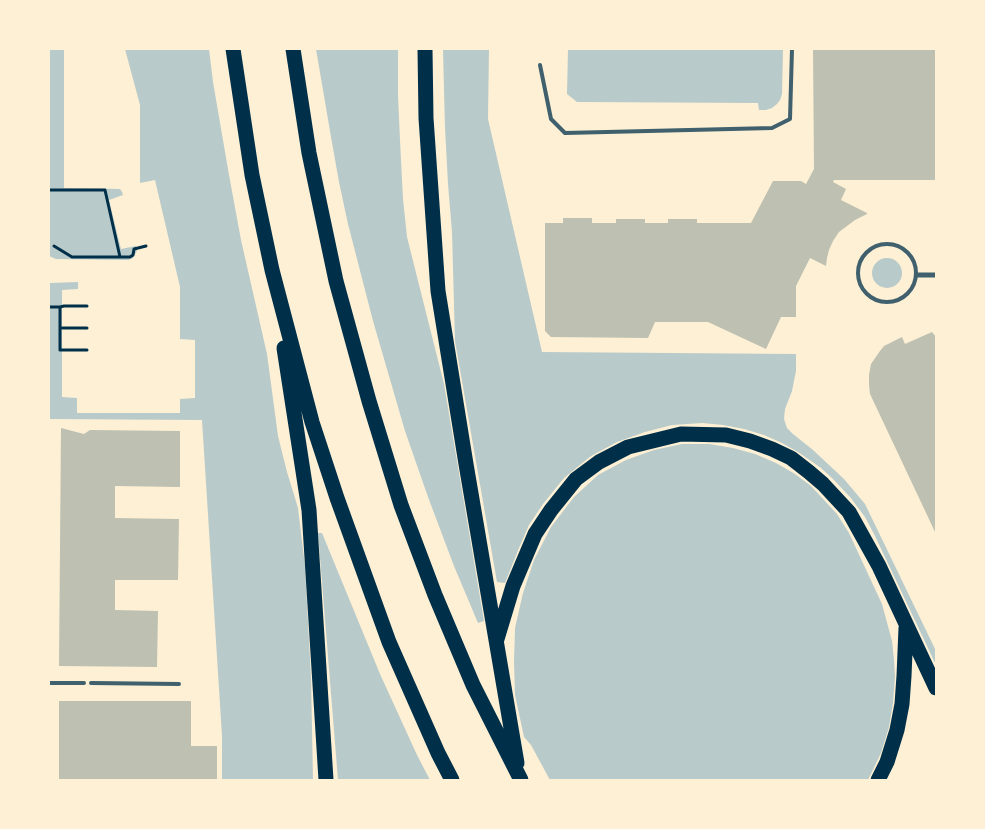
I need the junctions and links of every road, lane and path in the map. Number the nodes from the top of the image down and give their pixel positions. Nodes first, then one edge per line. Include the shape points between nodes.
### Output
1 (233, 49) edge
2 (293, 49) edge
3 (425, 49) edge
4 (792, 49) edge
5 (540, 65) dead end
6 (49, 190) edge
7 (54, 246) dead end
8 (146, 246) dead end
9 (120, 257) junction
10 (272, 270) junction
11 (917, 275) junction
12 (936, 275) edge
13 (87, 306) dead end
14 (49, 307) edge
15 (60, 307) junction
16 (60, 328) junction
17 (87, 328) dead end
18 (87, 350) dead end
19 (906, 624) junction
20 (496, 643) junction
21 (49, 683) edge
22 (84, 683) dead end
23 (91, 683) dead end
24 (179, 684) dead end
25 (936, 688) edge
26 (326, 780) edge
27 (452, 780) edge
28 (521, 780) edge
29 (878, 780) edge

1 - 10 highway via 252,175
2 - 28 highway via 309,153 336,282 401,505 473,685
3 - 20 highway via 426,118 438,291
4 - 5 lane via 790,119 772,128 565,133 551,119
6 - 9 path via 105,190
7 - 9 path via 72,257
8 - 9 path via 134,249 134,255 130,257
10 - 26 highway via 309,510
10 - 27 highway via 312,422 337,498 389,642
11 - 11 lane via 912,256 896,245 877,245 868,250 858,267 858,277 866,294 884,302 902,298 909,292
11 - 12 street
13 - 15 path
14 - 15 path
15 - 16 path
16 - 17 path
16 - 18 path via 60,350
19 - 20 highway via 850,512 809,472 791,458 750,441 726,435 681,434 628,447 576,479 535,534 513,586
19 - 25 highway
19 - 29 highway via 902,704 887,762
20 - 28 highway
21 - 22 lane
23 - 24 lane

